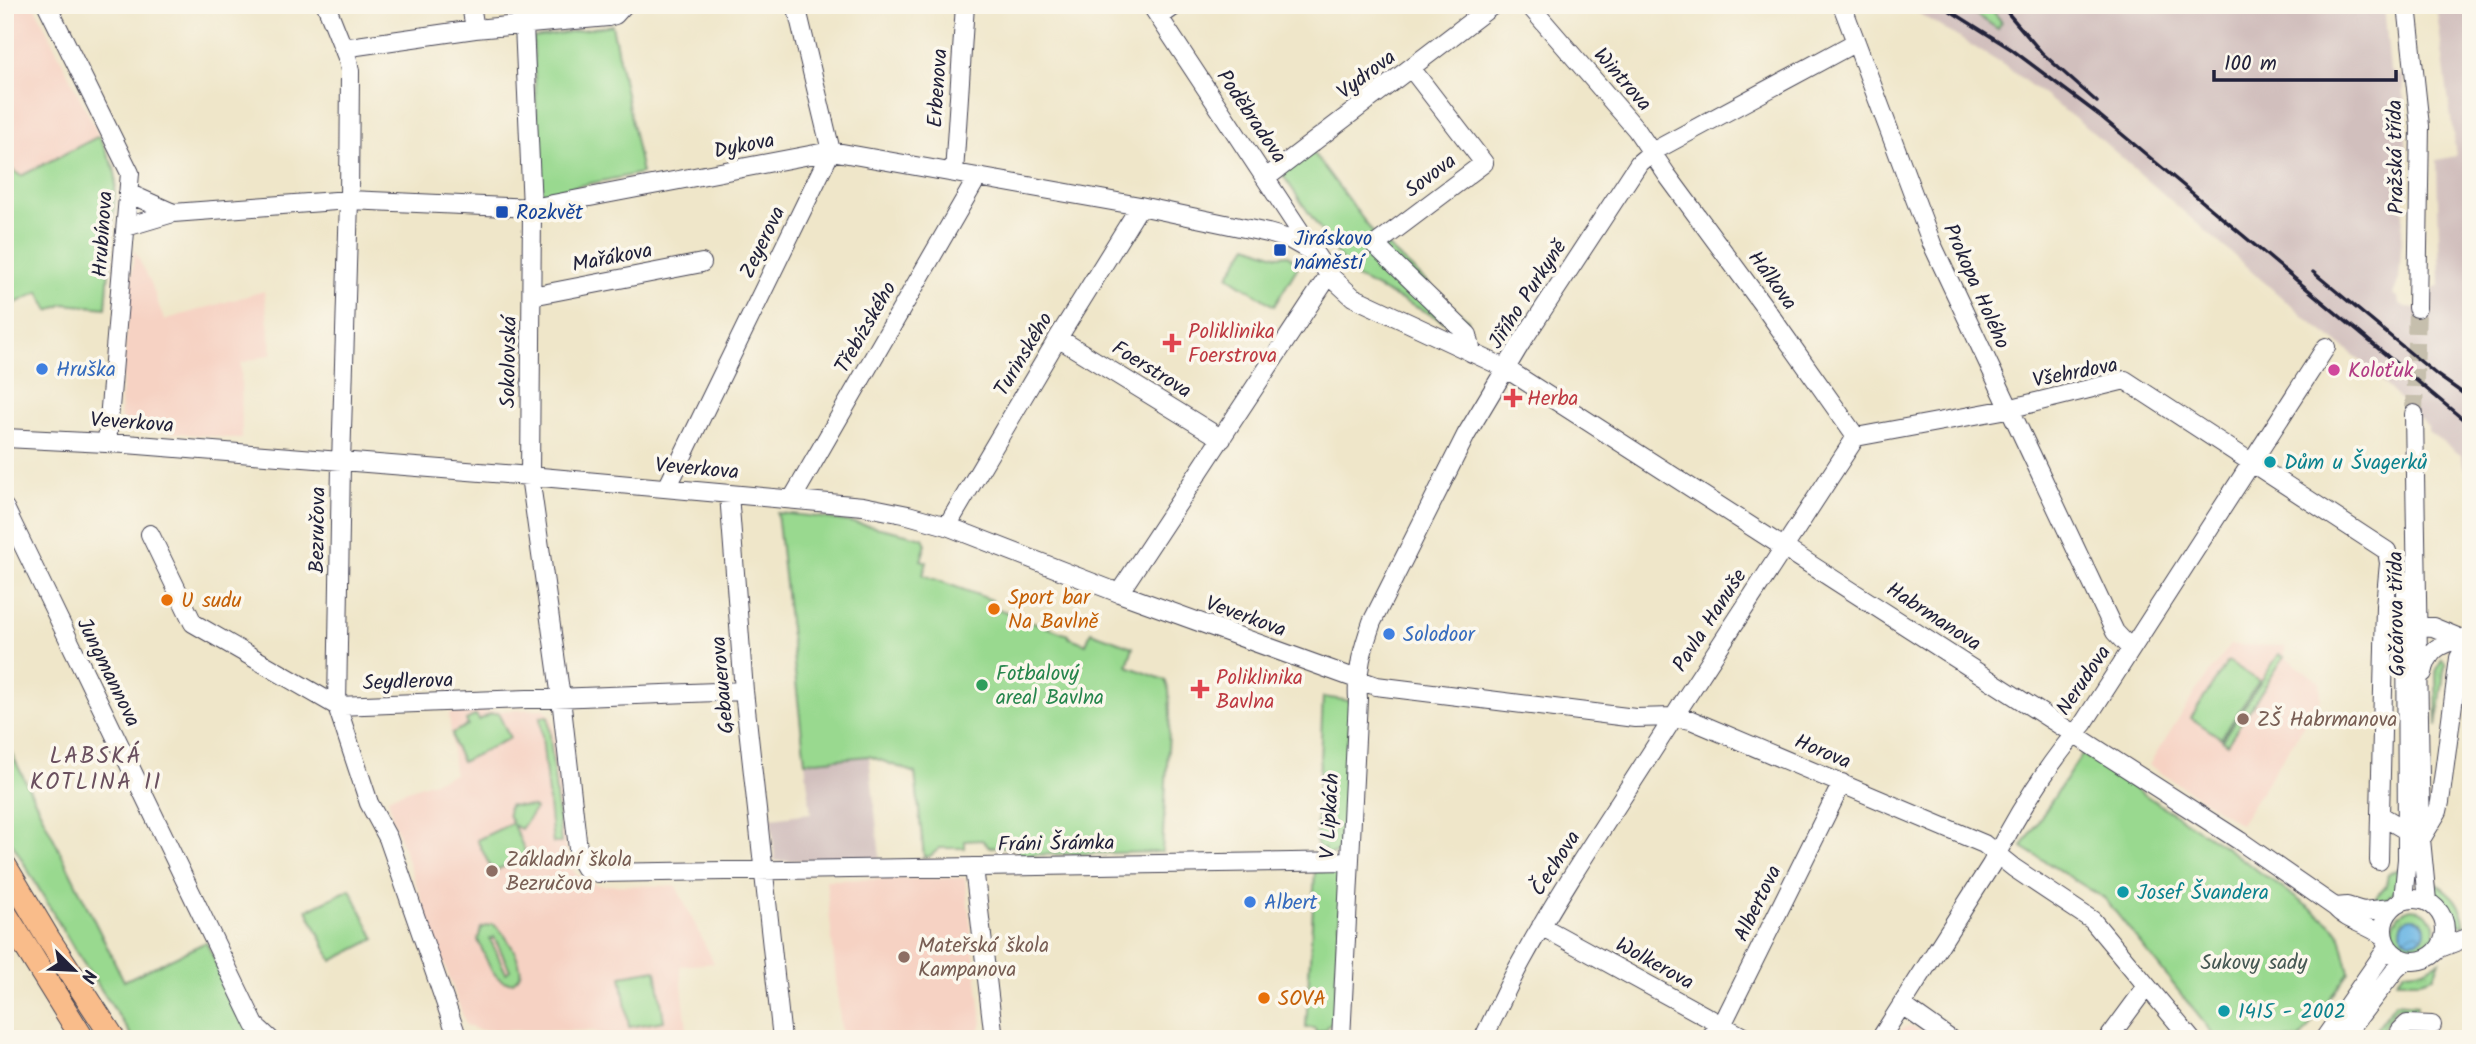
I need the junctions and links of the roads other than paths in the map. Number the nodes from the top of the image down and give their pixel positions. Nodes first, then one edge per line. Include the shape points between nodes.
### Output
1 (47, 5) edge
2 (326, 5) edge
3 (471, 5) edge
4 (796, 5) edge
5 (965, 5) edge
6 (1176, 5) edge
7 (1493, 5) edge
8 (1529, 5) edge
9 (1842, 5) edge
10 (2407, 5) edge
11 (623, 7) edge
12 (1155, 11) edge
13 (524, 25) junction
14 (475, 29) junction
15 (1856, 42) junction
16 (344, 48) junction
17 (1411, 68) junction
18 (831, 151) junction
19 (1652, 152) junction
20 (954, 173) junction
21 (978, 177) junction
22 (1265, 178) junction
23 (128, 193) junction
24 (349, 200) junction
25 (1140, 206) junction
26 (532, 208) junction
27 (173, 213) junction
28 (126, 227) junction
29 (1315, 254) junction
30 (702, 263) dead end
31 (1329, 275) junction
32 (531, 296) junction
33 (2417, 308) tunnel mouth
34 (1058, 338) junction
35 (2326, 347) dead end
36 (1472, 353) junction
37 (1506, 368) junction
38 (2008, 409) junction
39 (2414, 414) tunnel mouth
40 (1856, 437) junction
41 (5, 438) edge
42 (1222, 439) junction
43 (107, 443) junction
44 (341, 463) junction
45 (2251, 463) junction
46 (530, 476) junction
47 (667, 488) junction
48 (729, 494) junction
49 (2414, 494) junction
50 (792, 499) junction
51 (5, 508) edge
52 (947, 526) junction
53 (150, 534) dead end
54 (1783, 547) junction
55 (2387, 551) joint
56 (1119, 593) junction
57 (2418, 626) junction
58 (2467, 642) edge
59 (2405, 645) junction
60 (2131, 649) junction
61 (1356, 679) junction
62 (744, 691) junction
63 (2419, 696) junction
64 (561, 698) junction
65 (337, 706) junction
66 (1673, 718) junction
67 (2074, 733) junction
68 (1842, 783) junction
69 (2380, 815) junction
70 (2414, 835) junction
71 (1997, 853) junction
72 (2379, 861) dead end
73 (1349, 862) junction
74 (5, 866) edge
75 (974, 867) junction
76 (763, 871) junction
77 (2427, 901) junction
78 (2397, 904) junction
79 (2334, 907) junction
80 (5, 913) edge
81 (2445, 923) junction
82 (1541, 926) junction
83 (2469, 938) edge
84 (2386, 942) junction
85 (2440, 948) junction
86 (2406, 960) junction
87 (2147, 986) junction
88 (1902, 1005) junction
89 (1722, 1025) junction
90 (2432, 1025) dead end
91 (83, 1039) edge
92 (114, 1039) edge
93 (270, 1039) edge
94 (458, 1039) edge
95 (782, 1039) edge
96 (994, 1039) edge
97 (1341, 1039) edge
98 (1483, 1039) edge
99 (1708, 1039) edge
100 (1747, 1039) edge
101 (1880, 1039) edge
102 (1950, 1039) edge
103 (2108, 1039) edge
104 (2191, 1039) edge
105 (2324, 1039) edge
106 (2342, 1039) edge
107 (2400, 1039) edge

1 - 23 street, Hrubínova via 130,173
2 - 16 street, Bezručova
3 - 14 street
4 - 18 street
5 - 20 street, Erbenova
6 - 12 street
7 - 17 street, Vydrova
8 - 19 street, Wintrova
9 - 15 street, Prokopa Holého
10 - 33 street, Pražská třída via 2420,126
11 - 13 street via 608,17
12 - 22 street, Poděbradova
13 - 14 street
13 - 26 street, Sokolovská
14 - 16 street
15 - 19 street, Jiřího Purkyně
15 - 38 street, Prokopa Holého via 1932,244
16 - 24 street, Bezručova via 350,71
17 - 22 street, Vydrova
17 - 36 street, Sovova via 1484,163 1375,245 1468,335
18 - 20 street, Dykova
18 - 26 street, Dykova
18 - 47 street, Zeyerova
19 - 37 street, Jiřího Purkyně via 1639,163
19 - 40 street, Hálkova
20 - 21 street, Dykova
21 - 25 street, Dykova
21 - 50 street, Třebízského
22 - 29 street, Poděbradova
23 - 27 street, Dykova
23 - 28 street, Hrubínova
24 - 26 street, Dykova
24 - 27 street, Dykova
24 - 44 street, Bezručova
25 - 29 street, Dykova via 1268,233
25 - 34 street, Turinského
26 - 32 street, Sokolovská
27 - 28 street, Dykova
28 - 43 street, Hrubínova
29 - 31 street
30 - 32 street, Mařákova
31 - 36 street via 1353,297
31 - 42 street
32 - 46 street, Sokolovská
34 - 42 street, Foerstrova
34 - 52 street, Turinského
35 - 45 street, Nerudova
36 - 37 street
37 - 54 street, Habrmanova
37 - 61 street, Jiřího Purkyně via 1466,435 1372,622
38 - 40 street, Všehrdova
38 - 45 street, Všehrdova via 2125,380
38 - 60 street, Prokopa Holého via 2115,632
39 - 49 street, Gočárova třída
40 - 54 street
41 - 43 street, Veverkova
42 - 56 street
43 - 44 street, Veverkova
44 - 46 street, Veverkova
44 - 65 street, Bezručova
45 - 55 street, Všehrdova
45 - 60 street, Nerudova
46 - 47 street, Veverkova
46 - 64 street, Sokolovská
47 - 48 street, Veverkova
48 - 50 street, Veverkova
48 - 62 street, Gebauerova
49 - 57 street, Gočárova třída
49 - 59 street, Gočárova třída
50 - 52 street, Veverkova via 863,506
51 - 93 street, Jungmannova via 255,1025
52 - 56 street, Veverkova
53 - 65 street, Seydlerova via 193,623
54 - 66 street, Pavla Hanuše
54 - 67 street, Habrmanova
55 - 69 street, Gočárova třída
56 - 61 street, Veverkova
57 - 58 street via 2433,627
57 - 59 street
57 - 63 street, Gočárova třída
58 - 63 street via 2445,643 2430,653
58 - 70 street via 2459,659 2438,811
59 - 70 street, Gočárova třída
60 - 67 street, Nerudova
61 - 66 street, Horova via 1376,686 1635,718
61 - 73 street, V Lipkách
62 - 64 street, Seydlerova
62 - 76 street, Gebauerova
63 - 70 street, Gočárova třída
64 - 65 street, Seydlerova
64 - 76 street via 579,858 585,868 598,873
65 - 94 street, Bezručova
66 - 68 street, Horova via 1693,721
66 - 82 street, Čechova
67 - 71 street, Nerudova
67 - 79 street, Habrmanova
68 - 71 street, Horova via 1980,841
68 - 89 street, Albertova
69 - 70 street
69 - 72 street, Gočárova třída
70 - 77 street, Gočárova třída
70 - 78 street, Gočárova třída
71 - 87 street, Horova via 2092,920
71 - 88 street, Nerudova
73 - 75 street, Fráni Šrámka
73 - 97 street, V Lipkách
74 - 92 main road
75 - 76 street, Fráni Šrámka
75 - 96 street
76 - 95 street, Gebauerova
77 - 78 street via 2415,898
77 - 81 street via 2441,912
78 - 79 street, Habrmanova via 2363,911
78 - 84 street via 2384,921
79 - 84 street, Habrmanova via 2343,916 2373,928
80 - 91 main road
81 - 83 street
81 - 85 street
82 - 89 street, Wolkerova
82 - 98 street, Čechova
83 - 85 street
84 - 86 street
84 - 105 street
85 - 86 street via 2423,960
86 - 106 street
87 - 103 street
87 - 104 street, Horova
88 - 101 street, Nerudova
88 - 102 street
89 - 99 street, Albertova
89 - 100 street, Wolkerova
90 - 107 street via 2407,1024

